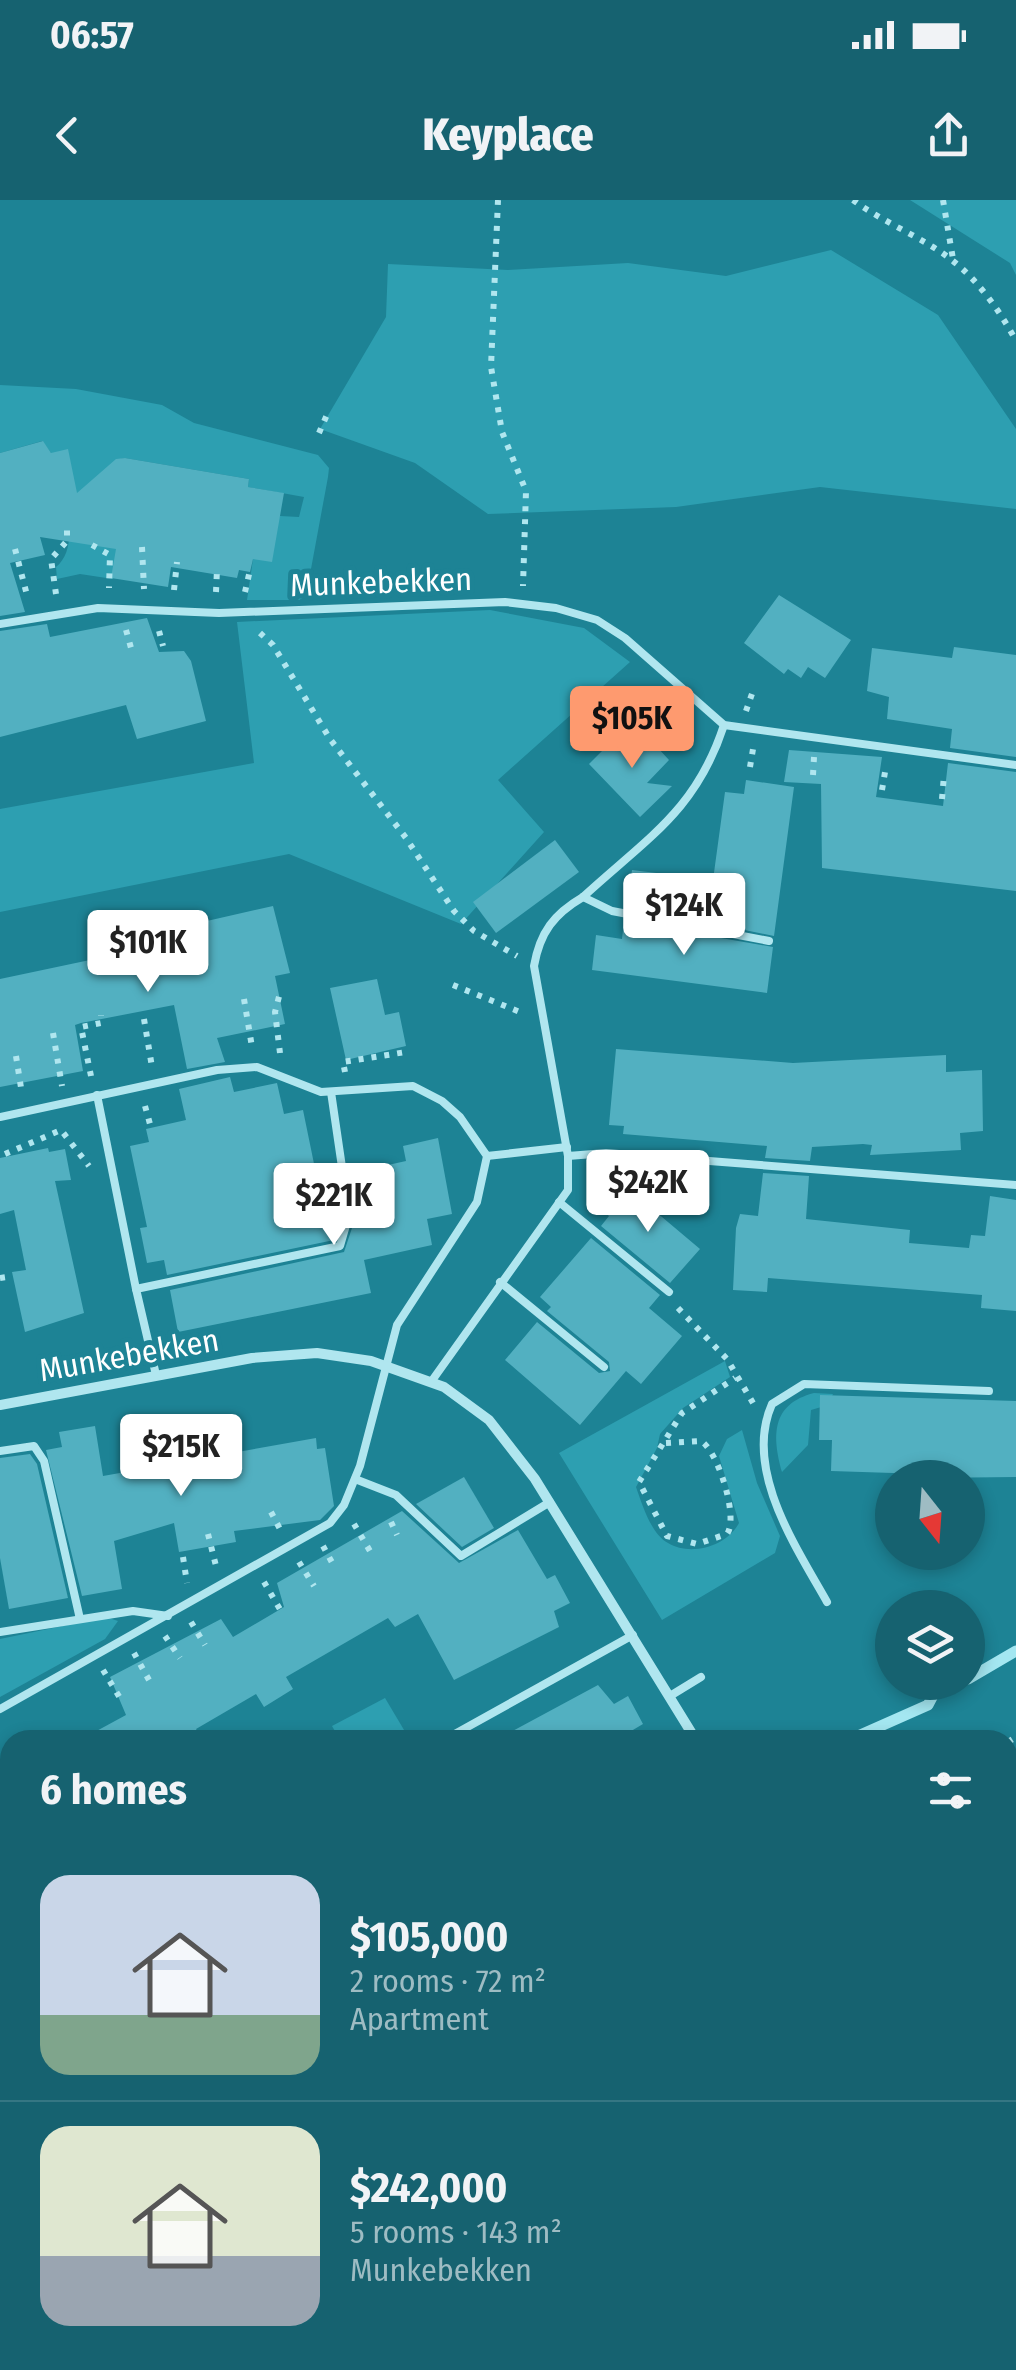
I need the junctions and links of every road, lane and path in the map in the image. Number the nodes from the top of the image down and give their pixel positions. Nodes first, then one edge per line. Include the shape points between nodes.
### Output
1 (498, 200) edge
2 (853, 200) edge
3 (943, 200) edge
4 (953, 260) junction
5 (1016, 342) edge
6 (329, 410) dead end
7 (319, 432) dead end
8 (67, 524) dead end
9 (92, 545) dead end
10 (142, 547) dead end
11 (16, 549) dead end
12 (177, 562) dead end
13 (217, 570) dead end
14 (250, 570) dead end
15 (52, 579) dead end
16 (110, 582) dead end
17 (145, 582) dead end
18 (175, 583) dead end
19 (216, 588) dead end
20 (245, 588) dead end
21 (25, 591) dead end
22 (522, 604) junction
23 (236, 612) junction
24 (0, 624) edge
25 (724, 725) junction
26 (1016, 765) edge
27 (583, 898) junction
28 (769, 941) dead end
29 (534, 966) junction
30 (452, 985) dead end
31 (281, 989) dead end
32 (244, 999) dead end
33 (101, 1016) dead end
34 (144, 1019) dead end
35 (544, 1022) junction
36 (53, 1033) dead end
37 (252, 1044) dead end
38 (282, 1049) dead end
39 (406, 1052) dead end
40 (16, 1056) dead end
41 (149, 1056) dead end
42 (343, 1062) dead end
43 (90, 1071) dead end
44 (60, 1077) dead end
45 (21, 1084) dead end
46 (331, 1092) junction
47 (97, 1095) junction
48 (0, 1117) edge
49 (568, 1152) junction
50 (5, 1154) dead end
51 (487, 1156) junction
52 (90, 1167) dead end
53 (1016, 1185) edge
54 (559, 1202) junction
55 (500, 1282) junction
56 (136, 1288) junction
57 (669, 1292) joint
58 (386, 1366) junction
59 (604, 1367) dead end
60 (156, 1375) junction
61 (735, 1378) junction
62 (431, 1382) junction
63 (989, 1391) dead end
64 (0, 1404) edge
65 (765, 1420) junction
66 (666, 1443) junction
67 (0, 1452) edge
68 (354, 1479) junction
69 (550, 1502) junction
70 (256, 1568) junction
71 (828, 1602) dead end
72 (282, 1611) dead end
73 (168, 1616) junction
74 (80, 1619) junction
75 (0, 1631) edge
76 (634, 1635) junction
77 (701, 1677) dead end
78 (670, 1696) junction
79 (0, 1709) edge
80 (462, 1730) edge
81 (690, 1730) edge

1 - 22 path via 490,368 502,432 526,491
2 - 4 path
3 - 4 path
4 - 5 path
6 - 7 path
8 - 15 path via 67,541 51,560
9 - 16 path via 110,554
10 - 17 path
11 - 21 path
12 - 18 path
13 - 19 path
14 - 20 path
22 - 23 lane, Munkebekken
22 - 25 lane, Munkebekken via 597,620
23 - 24 lane, Munkebekken via 98,608
23 - 29 path via 273,645 330,739 454,911 474,932
25 - 26 lane
25 - 27 lane via 695,792
27 - 28 lane via 612,911
27 - 29 lane via 548,924
29 - 35 lane
30 - 35 path
31 - 38 path via 275,1012
32 - 37 path
33 - 43 path via 102,1024 82,1027
34 - 41 path
35 - 49 lane
36 - 44 path
39 - 42 path
40 - 45 path
46 - 47 lane via 234,1067
46 - 51 lane via 413,1086 442,1101 473,1130
46 - 56 lane via 349,1215 340,1246
47 - 48 lane
47 - 56 lane, Munkebekken
49 - 51 lane
49 - 53 lane
49 - 54 lane via 568,1190
50 - 52 path via 62,1130
51 - 58 lane via 477,1202 397,1324
54 - 55 lane
54 - 57 lane
55 - 59 lane
55 - 62 lane
56 - 60 lane, Munkebekken
57 - 61 path via 727,1359
58 - 60 street, Munkebekken via 317,1354
58 - 62 street, Munkebekken
58 - 68 lane
60 - 64 street, Munkebekken
61 - 65 path
61 - 66 path via 682,1413
62 - 69 street, Munkebekken via 489,1420
63 - 65 lane via 804,1384 772,1404
65 - 71 lane via 768,1477 793,1542
66 - 66 path via 702,1441 715,1453 733,1514 727,1534 697,1544 660,1528 639,1482
67 - 74 lane via 34,1446 44,1461
68 - 69 lane via 396,1495 461,1556
68 - 70 lane via 330,1522
69 - 76 street, Munkebekken
70 - 72 path
70 - 73 lane
73 - 74 lane via 132,1611
73 - 79 lane
74 - 75 lane
76 - 78 street, Munkebekken
76 - 80 lane
77 - 78 lane
78 - 81 street, Munkebekken

